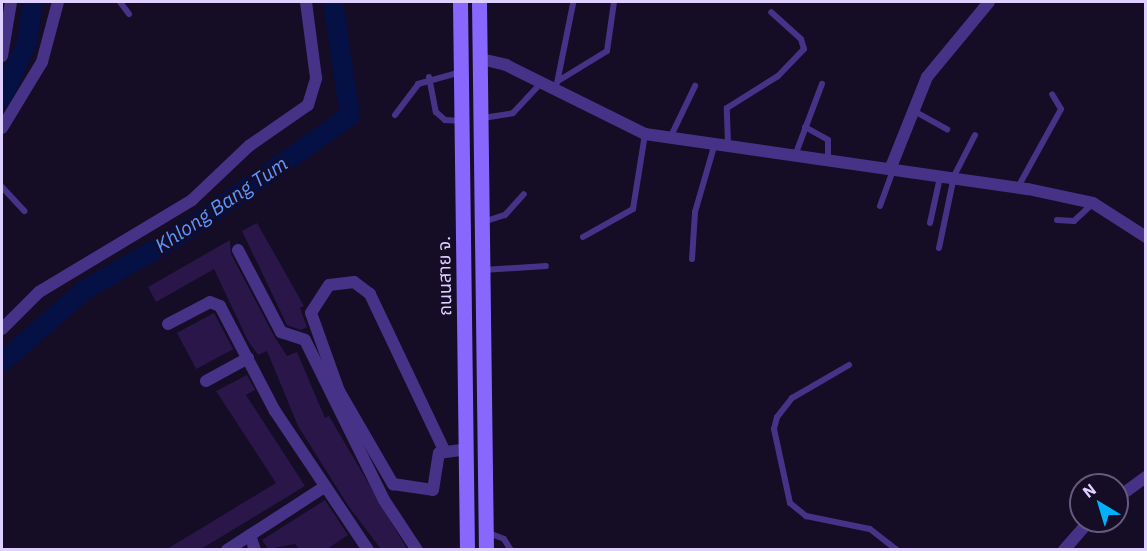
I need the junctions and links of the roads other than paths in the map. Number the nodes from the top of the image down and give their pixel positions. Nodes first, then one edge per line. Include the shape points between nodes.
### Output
1 (10, 2) edge
2 (58, 2) edge
3 (120, 2) edge
4 (306, 2) edge
5 (460, 2) edge
6 (479, 2) edge
7 (614, 2) edge
8 (989, 2) edge
9 (573, 4) dead end
10 (771, 12) dead end
11 (129, 14) dead end
12 (2, 56) edge
13 (481, 59) junction
14 (462, 72) junction
15 (429, 77) junction
16 (822, 84) dead end
17 (539, 85) junction
18 (695, 86) dead end
19 (557, 87) junction
20 (1052, 94) dead end
21 (912, 110) junction
22 (395, 115) dead end
23 (482, 118) junction
24 (462, 121) junction
25 (805, 127) junction
26 (2, 128) edge
27 (947, 129) dead end
28 (645, 134) junction
29 (975, 135) dead end
30 (670, 138) junction
31 (722, 143) junction
32 (795, 153) junction
33 (828, 158) junction
34 (892, 167) junction
35 (940, 174) junction
36 (954, 176) junction
37 (2, 187) edge
38 (1018, 188) junction
39 (524, 194) dead end
40 (1093, 203) junction
41 (880, 206) dead end
42 (24, 211) dead end
43 (1057, 220) dead end
44 (483, 222) junction
45 (930, 223) dead end
46 (583, 237) dead end
47 (1146, 237) edge
48 (939, 248) dead end
49 (238, 250) dead end
50 (693, 259) dead end
51 (546, 266) dead end
52 (483, 270) junction
53 (168, 324) dead end
54 (2, 329) edge
55 (248, 358) junction
56 (849, 365) dead end
57 (206, 381) dead end
58 (467, 449) junction
59 (444, 450) junction
60 (1146, 477) edge
61 (323, 488) junction
62 (1129, 489) edge
63 (486, 532) junction
64 (1078, 533) edge
65 (249, 535) junction
66 (362, 547) edge
67 (227, 549) edge
68 (255, 549) edge
69 (417, 549) edge
70 (467, 549) edge
71 (486, 549) edge
72 (511, 549) edge
73 (897, 549) edge
74 (1064, 549) edge

1 - 12 street
2 - 26 street via 42,62
3 - 11 lane
4 - 54 street via 316,78 308,105 249,146 192,200 39,292
5 - 14 main road, ถนนสาย จ.
6 - 13 main road
7 - 19 lane via 607,51
8 - 21 street via 937,62
9 - 19 lane
10 - 31 lane via 801,39 804,50 778,76 727,108
13 - 17 street
13 - 23 main road
14 - 15 lane
14 - 24 main road, ถนนสาย จ.
15 - 22 lane via 401,100
15 - 24 lane via 436,112 445,120
16 - 25 lane
17 - 19 street
17 - 23 lane via 513,113
18 - 30 lane
19 - 28 street
20 - 38 lane via 1061,109
21 - 27 lane
21 - 34 street
23 - 44 main road
24 - 58 main road, ถนนสาย จ.
25 - 32 lane
25 - 33 lane via 828,140
28 - 30 street
28 - 46 lane via 633,209
29 - 36 lane
30 - 31 street
31 - 32 street
31 - 50 lane via 695,212
32 - 33 street
33 - 34 street
34 - 35 street
34 - 41 lane
35 - 36 street
35 - 45 lane
36 - 38 street
36 - 48 lane
37 - 42 lane
38 - 40 street
39 - 44 lane via 505,215
40 - 43 lane via 1074,221
40 - 47 street
44 - 52 main road
49 - 69 street via 281,332 305,340 378,490
51 - 52 lane
52 - 63 main road
53 - 55 street via 210,302 218,304
55 - 57 street
55 - 61 street
56 - 73 lane via 792,398 777,417 774,429 790,503 806,516 870,529
58 - 59 street
58 - 70 main road, ถนนสาย จ.
59 - 59 street via 439,453 434,490 393,484 339,390 311,313 329,285 354,282 370,294
60 - 62 street
61 - 65 street
61 - 66 street
63 - 71 main road
63 - 72 lane via 504,539
64 - 74 street
65 - 67 street
65 - 68 street

